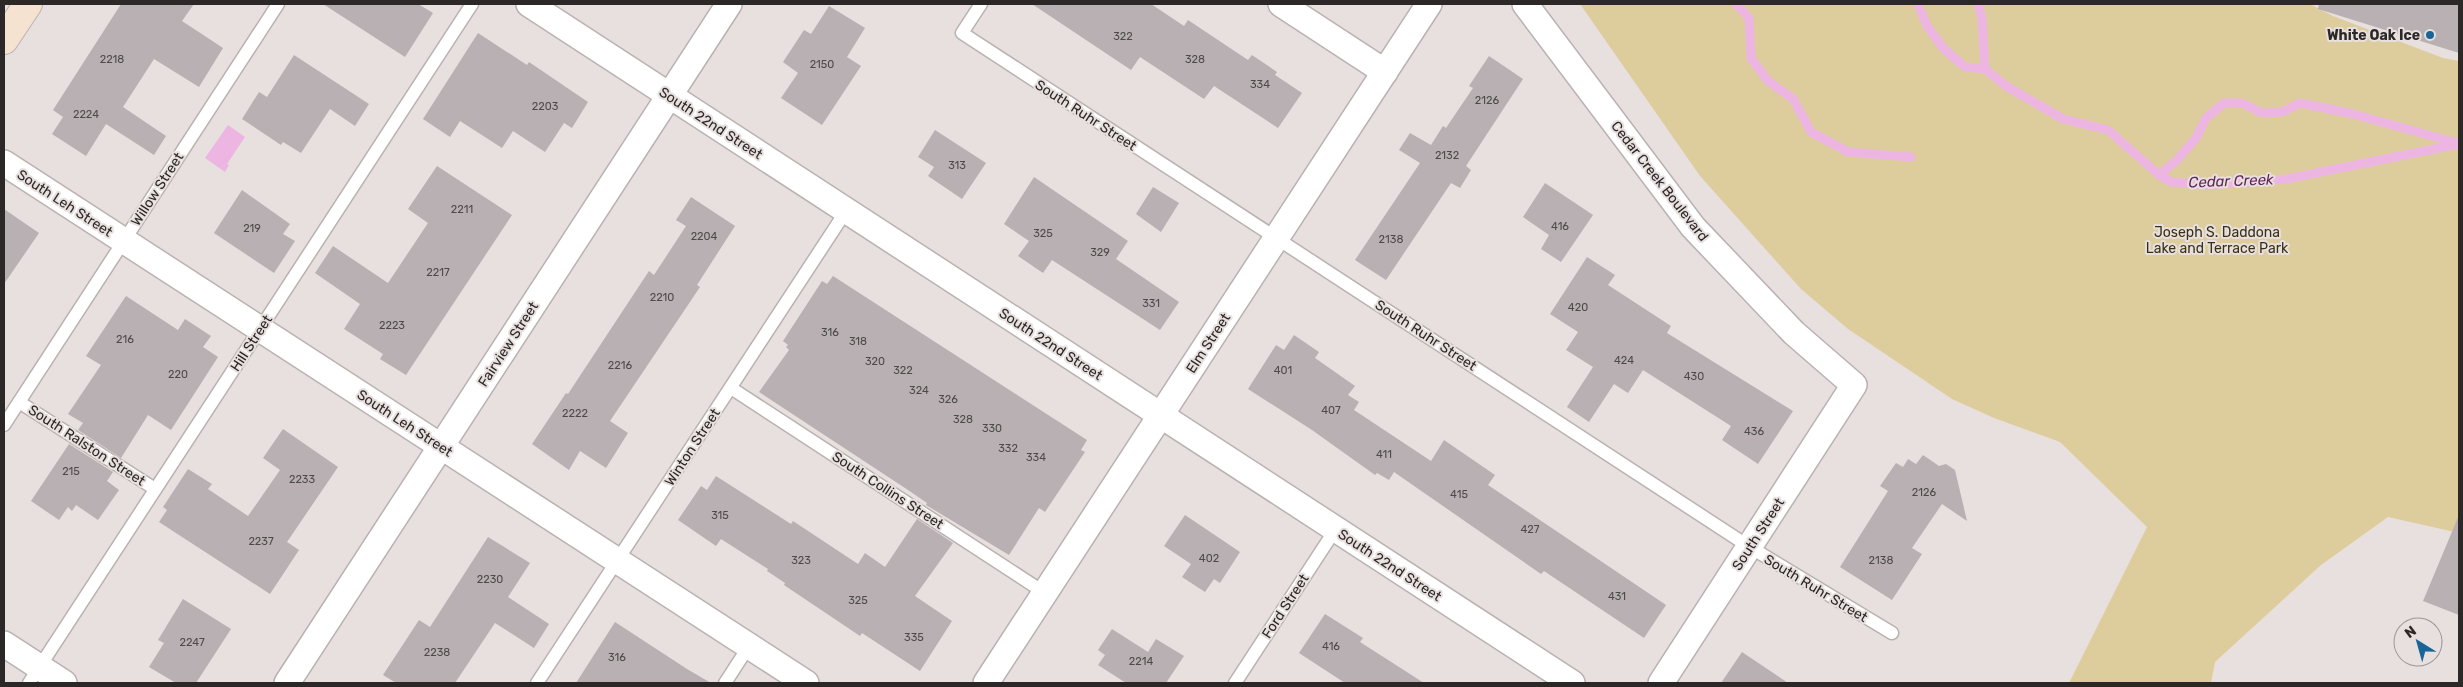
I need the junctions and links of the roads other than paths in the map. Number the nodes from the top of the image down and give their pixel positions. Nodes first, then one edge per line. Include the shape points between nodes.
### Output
1 (28, 4) edge
2 (278, 4) edge
3 (472, 4) edge
4 (530, 4) edge
5 (729, 4) edge
6 (981, 4) edge
7 (1281, 4) edge
8 (1429, 4) edge
9 (1526, 4) edge
10 (4, 40) edge
11 (1386, 72) junction
12 (670, 95) junction
13 (4, 163) edge
14 (846, 210) junction
15 (1276, 239) junction
16 (124, 241) junction
17 (260, 329) junction
18 (1854, 385) joint
19 (731, 388) junction
20 (19, 402) junction
21 (1160, 416) junction
22 (4, 426) edge
23 (441, 447) junction
24 (156, 489) junction
25 (1335, 530) junction
26 (1749, 547) junction
27 (617, 561) junction
28 (1045, 593) junction
29 (1892, 633) dead end
30 (4, 644) edge
31 (749, 646) junction
32 (34, 675) edge
33 (64, 683) edge
34 (287, 683) edge
35 (537, 683) edge
36 (725, 683) edge
37 (806, 683) edge
38 (986, 683) edge
39 (1235, 683) edge
40 (1572, 683) edge
41 (1661, 683) edge

1 - 10 street
2 - 16 lane, Willow Street
3 - 17 lane, Hill Street
4 - 12 street, South 22nd Street
5 - 12 street, Fairview Street
6 - 15 lane, South Ruhr Street via 962,34
7 - 11 street
8 - 11 street, Elm Street
9 - 18 street, Cedar Creek Boulevard via 1694,227 1794,333
11 - 15 street, Elm Street
12 - 14 street, South 22nd Street
12 - 23 street, Fairview Street
13 - 16 street, South Leh Street
14 - 19 lane, Winton Street
14 - 21 street, South 22nd Street
15 - 21 street, Elm Street
15 - 26 lane, South Ruhr Street
16 - 17 street, South Leh Street
16 - 20 lane, Willow Street
17 - 23 street, South Leh Street
17 - 24 lane, Hill Street
18 - 26 street, South Street
19 - 27 lane, Winton Street
19 - 28 lane, South Collins Street
20 - 22 lane, Willow Street
20 - 24 lane, South Ralston Street
21 - 25 street, South 22nd Street
21 - 28 street, Elm Street
23 - 27 street, South Leh Street
23 - 34 street, Fairview Street
24 - 32 lane, Hill Street
25 - 39 lane, Ford Street
25 - 40 street, South 22nd Street
26 - 29 lane, South Ruhr Street
26 - 41 street, South Street
27 - 31 street, South Leh Street
27 - 35 lane, Winton Street
28 - 38 street, Elm Street
30 - 32 street
31 - 36 lane
31 - 37 street, South Leh Street
32 - 33 street

